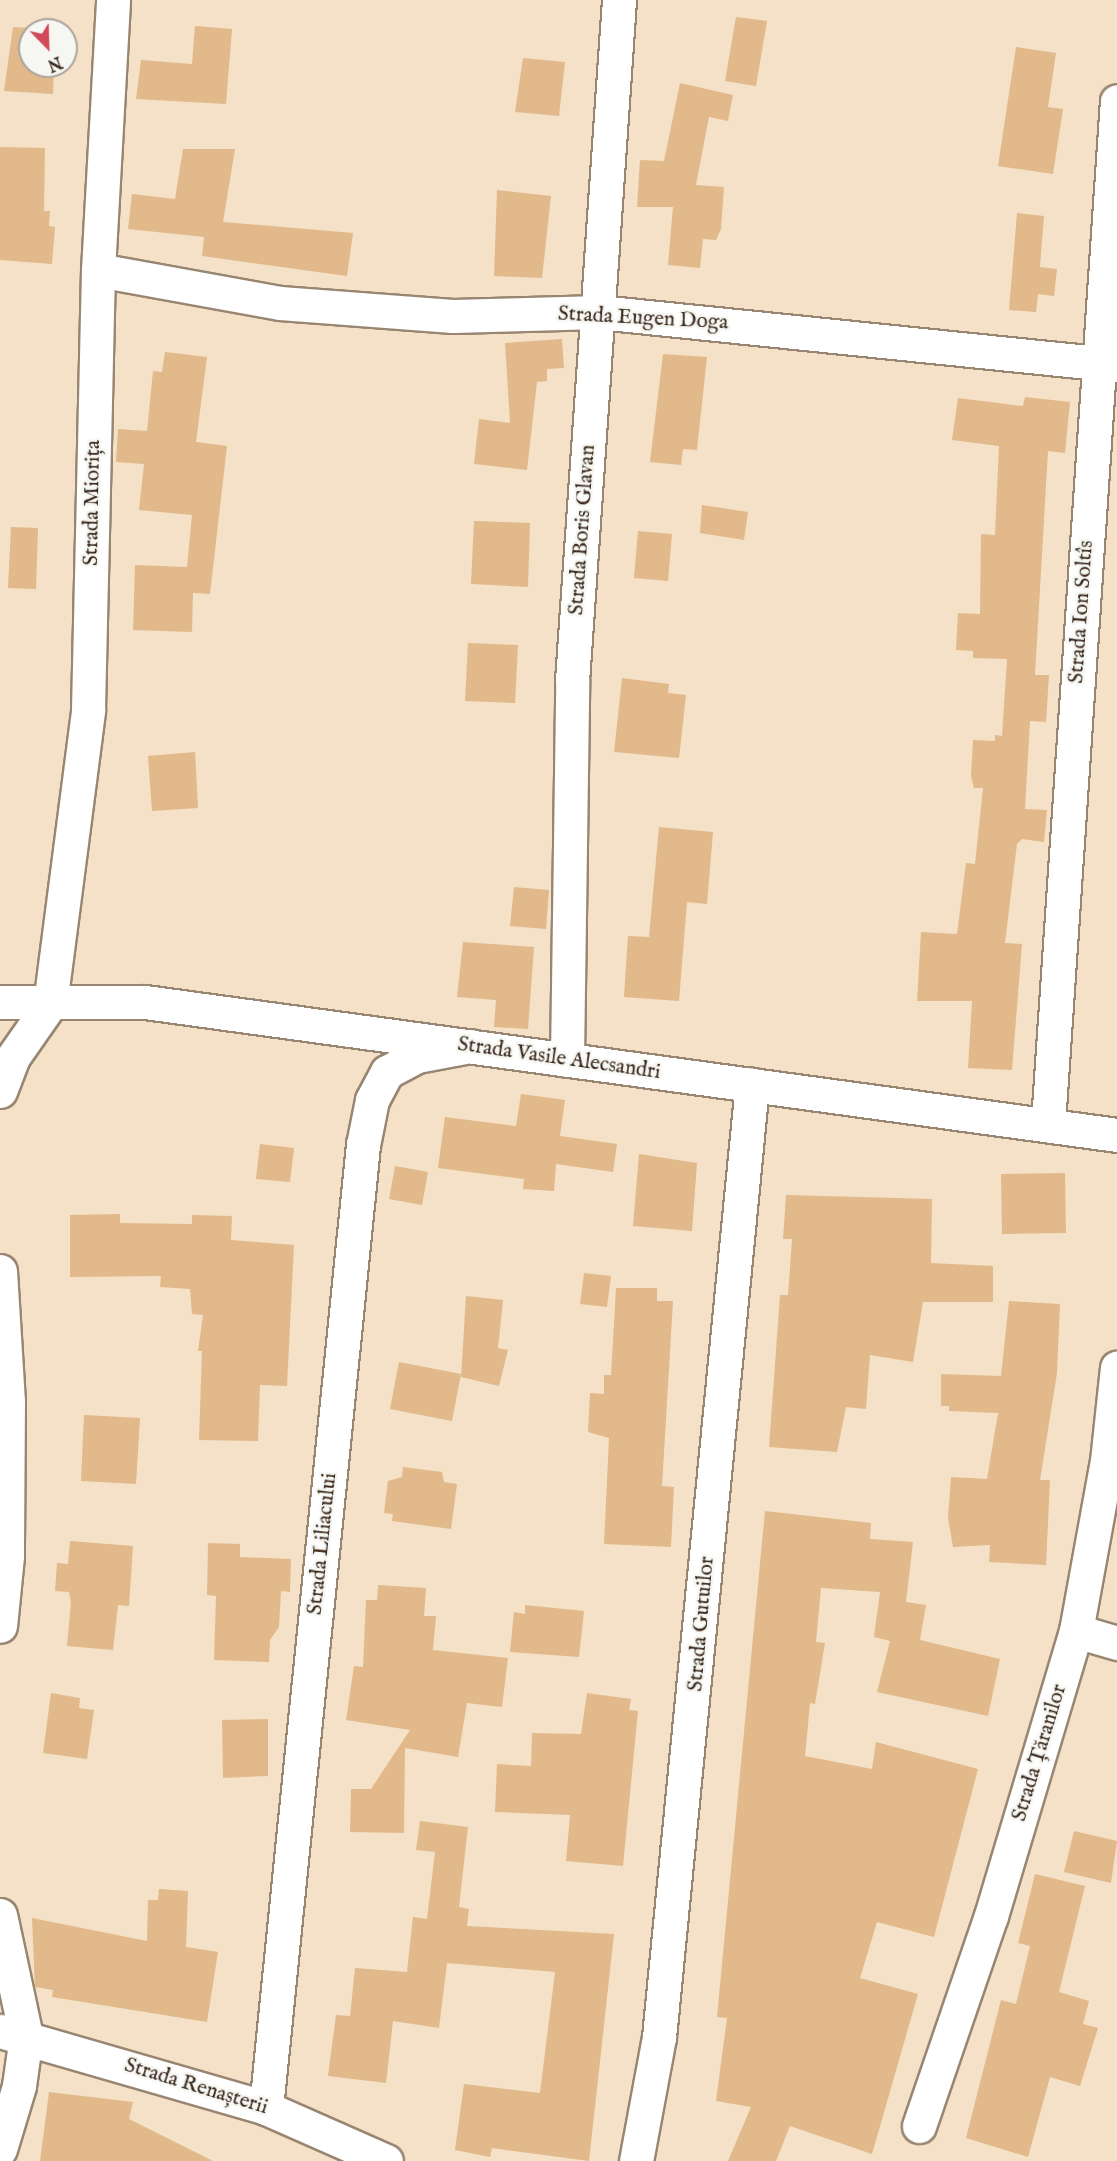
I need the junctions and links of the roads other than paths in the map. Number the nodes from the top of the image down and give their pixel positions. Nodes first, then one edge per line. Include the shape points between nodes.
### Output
1 (112, 0) edge
2 (618, 0) edge
3 (1117, 101) edge
4 (98, 270) junction
5 (599, 312) junction
6 (1108, 364) edge
7 (0, 1002) edge
8 (50, 1004) junction
9 (470, 1046) junction
10 (567, 1060) junction
11 (752, 1085) junction
12 (0, 1091) edge
13 (1048, 1123) junction
14 (1117, 1135) edge
15 (0, 1271) edge
16 (1117, 1368) edge
17 (0, 1626) edge
18 (1076, 1631) junction
19 (1117, 1643) edge
20 (0, 1915) edge
21 (13, 2033) edge
22 (266, 2108) junction
23 (919, 2127) dead end
24 (0, 2150) edge
25 (386, 2161) edge
26 (636, 2161) edge

1 - 4 street, Strada Miorița
2 - 5 street, Strada Boris Glavan
3 - 6 street, Strada Ion Soltîs
4 - 5 street, Strada Eugen Doga via 280,303 453,316
4 - 8 street, Strada Miorița via 88,710
5 - 6 street, Strada Eugen Doga
5 - 10 street, Strada Boris Glavan via 572,681
6 - 13 street, Strada Ion Soltîs
7 - 8 street, Strada Vasile Alecsandri
8 - 9 street, Strada Vasile Alecsandri via 145,1002
8 - 12 street via 13,1057
9 - 10 street, Strada Vasile Alecsandri
9 - 22 street, Strada Liliacului via 417,1056 387,1072 372,1100 363,1144
10 - 11 street, Strada Vasile Alecsandri
11 - 13 street, Strada Vasile Alecsandri
11 - 26 street, Strada Gutuilor via 661,2025
13 - 14 street, Strada Vasile Alecsandri
15 - 17 street via 8,1402 7,1556
16 - 18 street, Strada Țăranilor via 1107,1461
18 - 19 street
18 - 23 street, Strada Țăranilor via 991,1916
20 - 21 street
21 - 22 street, Strada Renașterii
21 - 24 street via 19,2086
22 - 25 street, Strada Renașterii

